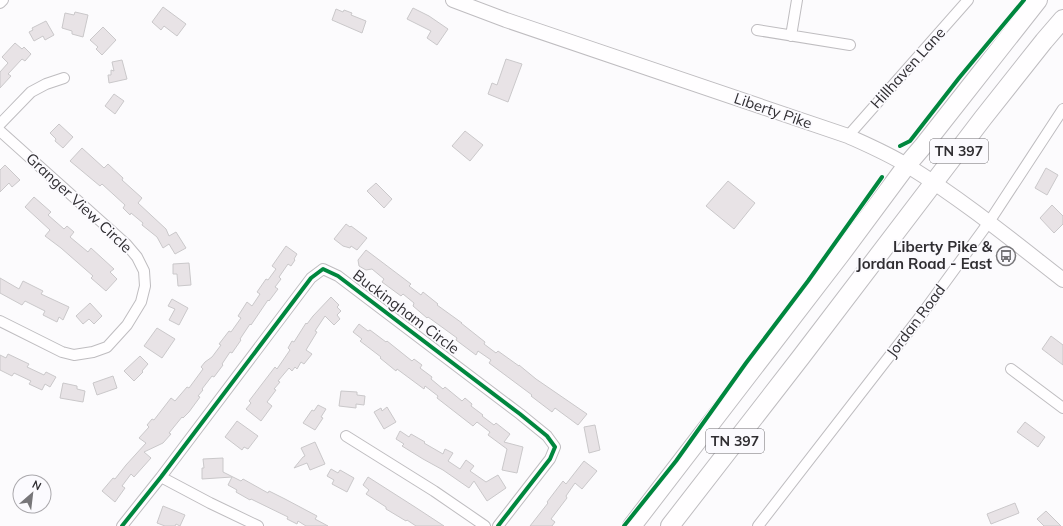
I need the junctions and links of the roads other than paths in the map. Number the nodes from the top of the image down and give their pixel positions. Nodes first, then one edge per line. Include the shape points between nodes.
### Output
1 (3, 0) edge
2 (453, 0) edge
3 (797, 0) edge
4 (968, 0) edge
5 (1038, 0) edge
6 (0, 3) edge
7 (1063, 19) edge
8 (757, 30) dead end
9 (791, 36) junction
10 (850, 45) dead end
11 (64, 78) dead end
12 (1063, 109) edge
13 (0, 124) edge
14 (0, 131) edge
15 (848, 136) junction
16 (906, 165) junction
17 (934, 183) junction
18 (989, 222) junction
19 (1063, 280) edge
20 (0, 321) edge
21 (1011, 369) dead end
22 (1063, 408) edge
23 (346, 436) dead end
24 (161, 477) junction
25 (122, 526) edge
26 (258, 526) edge
27 (484, 526) edge
28 (498, 526) edge
29 (632, 526) edge
30 (670, 526) edge
31 (758, 526) edge

1 - 6 street
2 - 15 street, Liberty Pike
3 - 9 street
4 - 15 street, Hillhaven Lane
5 - 16 highway, TN 397
7 - 17 highway, TN 397
8 - 9 street
9 - 10 street
11 - 13 street via 32,92
12 - 18 street, Jordan Road
14 - 20 street, Granger View Circle via 126,244 144,271 146,286 141,302 127,325 107,347 93,352 74,356
15 - 16 street, Liberty Pike
16 - 17 street, Liberty Pike
16 - 29 highway, TN 397 via 837,260
17 - 18 street, Liberty Pike
17 - 30 highway, TN 397
18 - 19 street, Liberty Pike
18 - 31 street, Jordan Road via 919,318
21 - 22 street
23 - 27 street via 434,491
24 - 25 street, Buckingham Circle
24 - 26 street
24 - 28 street, Buckingham Circle via 311,278 323,269 338,276 520,414 547,436 555,447 550,459

